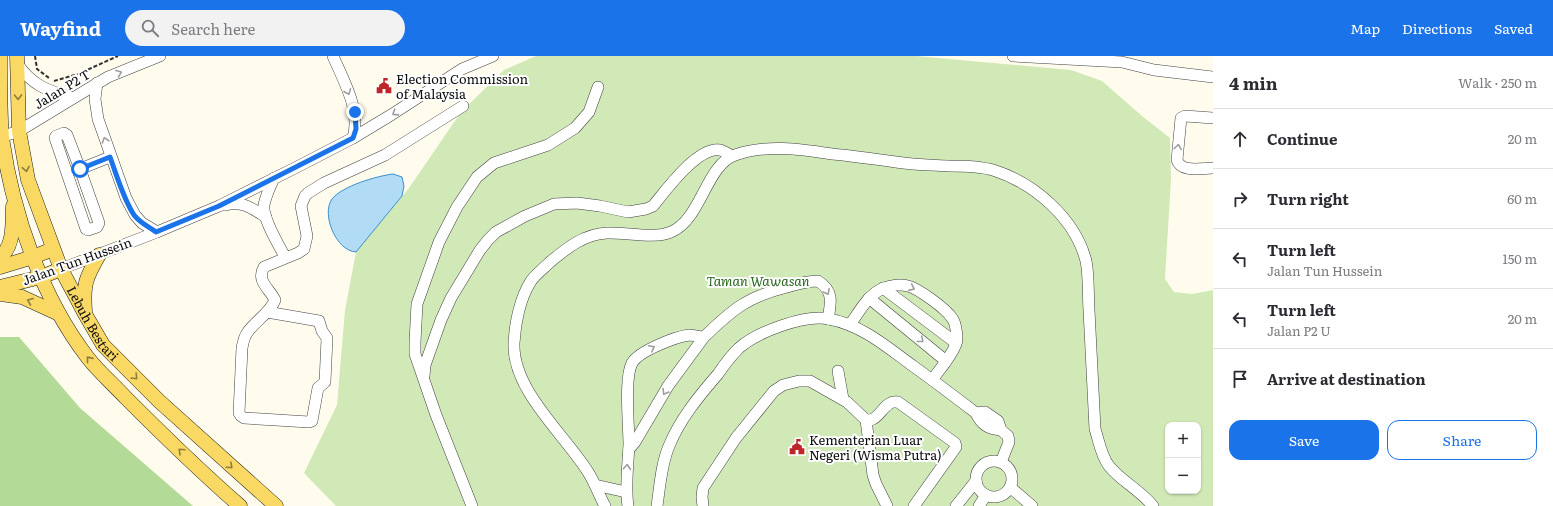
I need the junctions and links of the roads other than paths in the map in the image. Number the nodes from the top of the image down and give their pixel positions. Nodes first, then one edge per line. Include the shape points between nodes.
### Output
1 (0, 56) edge
2 (160, 56) edge
3 (333, 56) edge
4 (477, 56) edge
5 (494, 56) edge
6 (1013, 56) edge
7 (17, 59) edge
8 (1119, 59) edge
9 (462, 69) junction
10 (1213, 77) edge
11 (97, 83) junction
12 (598, 87) dead end
13 (0, 98) edge
14 (73, 98) junction
15 (463, 106) dead end
16 (1213, 118) edge
17 (19, 131) junction
18 (1, 137) junction
19 (353, 138) junction
20 (732, 156) junction
21 (110, 157) junction
22 (1213, 168) edge
23 (80, 169) junction
24 (274, 178) junction
25 (13, 194) junction
26 (212, 208) junction
27 (266, 217) junction
28 (156, 232) junction
29 (53, 249) junction
30 (99, 255) junction
31 (33, 257) junction
32 (0, 258) edge
33 (285, 258) junction
34 (0, 267) edge
35 (61, 269) junction
36 (40, 277) junction
37 (0, 288) edge
38 (883, 288) junction
39 (0, 294) edge
40 (869, 298) junction
41 (267, 312) junction
42 (59, 314) junction
43 (85, 314) junction
44 (828, 319) junction
45 (850, 326) junction
46 (704, 337) junction
47 (956, 343) junction
48 (946, 361) junction
49 (838, 372) dead end
50 (424, 380) junction
51 (932, 380) junction
52 (843, 399) junction
53 (866, 420) junction
54 (629, 449) junction
55 (1001, 462) junction
56 (976, 481) junction
57 (595, 485) junction
58 (1010, 487) junction
59 (626, 492) junction
60 (986, 495) junction
61 (240, 506) edge
62 (276, 506) edge
63 (472, 506) edge
64 (605, 506) edge
65 (628, 506) edge
66 (658, 506) edge
67 (703, 506) edge
68 (888, 506) edge
69 (914, 506) edge
70 (956, 506) edge
71 (979, 506) edge
72 (1032, 506) edge
73 (1153, 506) edge

1 - 13 main road, Lebuh Bestari
11 -> 2 street, Jalan P2 T
3 -> 19 street via 355,112 356,129
4 - 9 street
5 - 9 street, Jalan Tun Hussein
6 - 8 street
7 - 14 street via 26,76 36,84 52,86
7 -> 17 main road, Lebuh Bestari
8 - 10 street via 1154,70
9 -> 19 street, Jalan Tun Hussein
11 - 14 street, Jalan P2 T
21 -> 11 street via 98,119 95,99
12 - 50 street via 589,112 576,128 548,145 494,163 477,177 457,207 438,242 418,304 415,342
13 - 18 main road, Lebuh Bestari
14 - 17 street, Jalan P2 T
15 - 33 street via 385,155 308,193 302,201 306,244 298,253
22 -> 16 street via 1183,168 1177,160 1181,118
17 - 18 street, Jalan P2 T
17 -> 29 main road, Lebuh Bestari via 28,180
18 - 25 main road, Lebuh Bestari
19 - 24 street, Jalan Tun Hussein
20 - 50 street via 720,150 706,152 681,172 653,206 646,209 628,212 577,203 554,204 496,232 480,250 451,298 425,365
20 - 57 street via 717,169 692,213 679,228 661,235 604,233 586,238 570,246 542,269 531,280 524,295 518,314 514,344 515,361 530,394
20 - 73 street via 755,150 793,148 912,164 977,167 993,170 1029,187 1050,204 1076,236 1086,262 1095,429 1102,453 1110,466
21 - 23 street
21 - 28 street via 135,215
23 - 23 street via 99,223 98,227 90,230 86,229 56,136 64,133 67,135
24 - 26 street, Jalan Tun Hussein
24 - 27 street via 264,207
25 - 31 main road, Lebuh Bestari
25 - 32 main road via 12,238
26 - 27 street via 230,203 244,204
26 - 28 street, Jalan Tun Hussein
27 - 33 street
28 - 30 street, Jalan Tun Hussein
29 - 31 main road, Jalan Tun Hussein
29 - 35 main road, Lebuh Bestari
30 - 35 street, Jalan Tun Hussein
30 - 43 main road via 87,276
31 - 34 main road, Jalan Tun Hussein
31 - 36 main road, Lebuh Bestari
33 - 41 street via 264,267 261,271 263,283 275,300
35 - 36 main road, Jalan Tun Hussein
35 - 43 main road, Lebuh Bestari
36 - 37 main road, Jalan Tun Hussein
36 - 42 main road, Lebuh Bestari
38 - 40 street
38 - 47 street
38 -> 47 street via 907,285 926,295 953,318
42 -> 39 main road via 22,297
40 - 45 street
40 -> 48 street
41 - 41 street via 247,333 244,340 239,413 244,418 312,421 318,388 325,382 327,338 319,321
61 -> 42 main road, Lebuh Bestari via 144,416 89,359
43 -> 62 main road, Lebuh Bestari via 103,345 159,401
44 - 45 street
46 -> 44 street via 725,316 749,300 765,293 812,281 823,284 830,295 832,301
44 - 66 street via 795,321 750,340 740,348 694,403 668,447 660,480
45 - 51 street via 865,331
46 -> 54 street via 668,386
54 -> 46 street via 628,388 629,371 633,362 646,350 659,344 689,335
47 - 48 street
48 - 51 street
49 - 52 street
50 - 63 street
51 - 55 street via 976,413 980,422 992,429 1001,430 1008,436 1009,442
52 - 53 street
52 - 67 street via 810,382 793,382 774,391 736,438 703,488
53 - 68 street via 873,475
53 - 69 street via 874,418 890,403 898,402 956,445
59 -> 54 street
55 - 56 street via 983,464 977,472
55 - 58 street via 1008,468 1012,478
56 - 60 street via 979,489
56 - 70 street
57 - 59 street
57 - 64 street
58 - 60 street via 999,496
58 - 72 street
59 - 65 street
60 - 71 street

